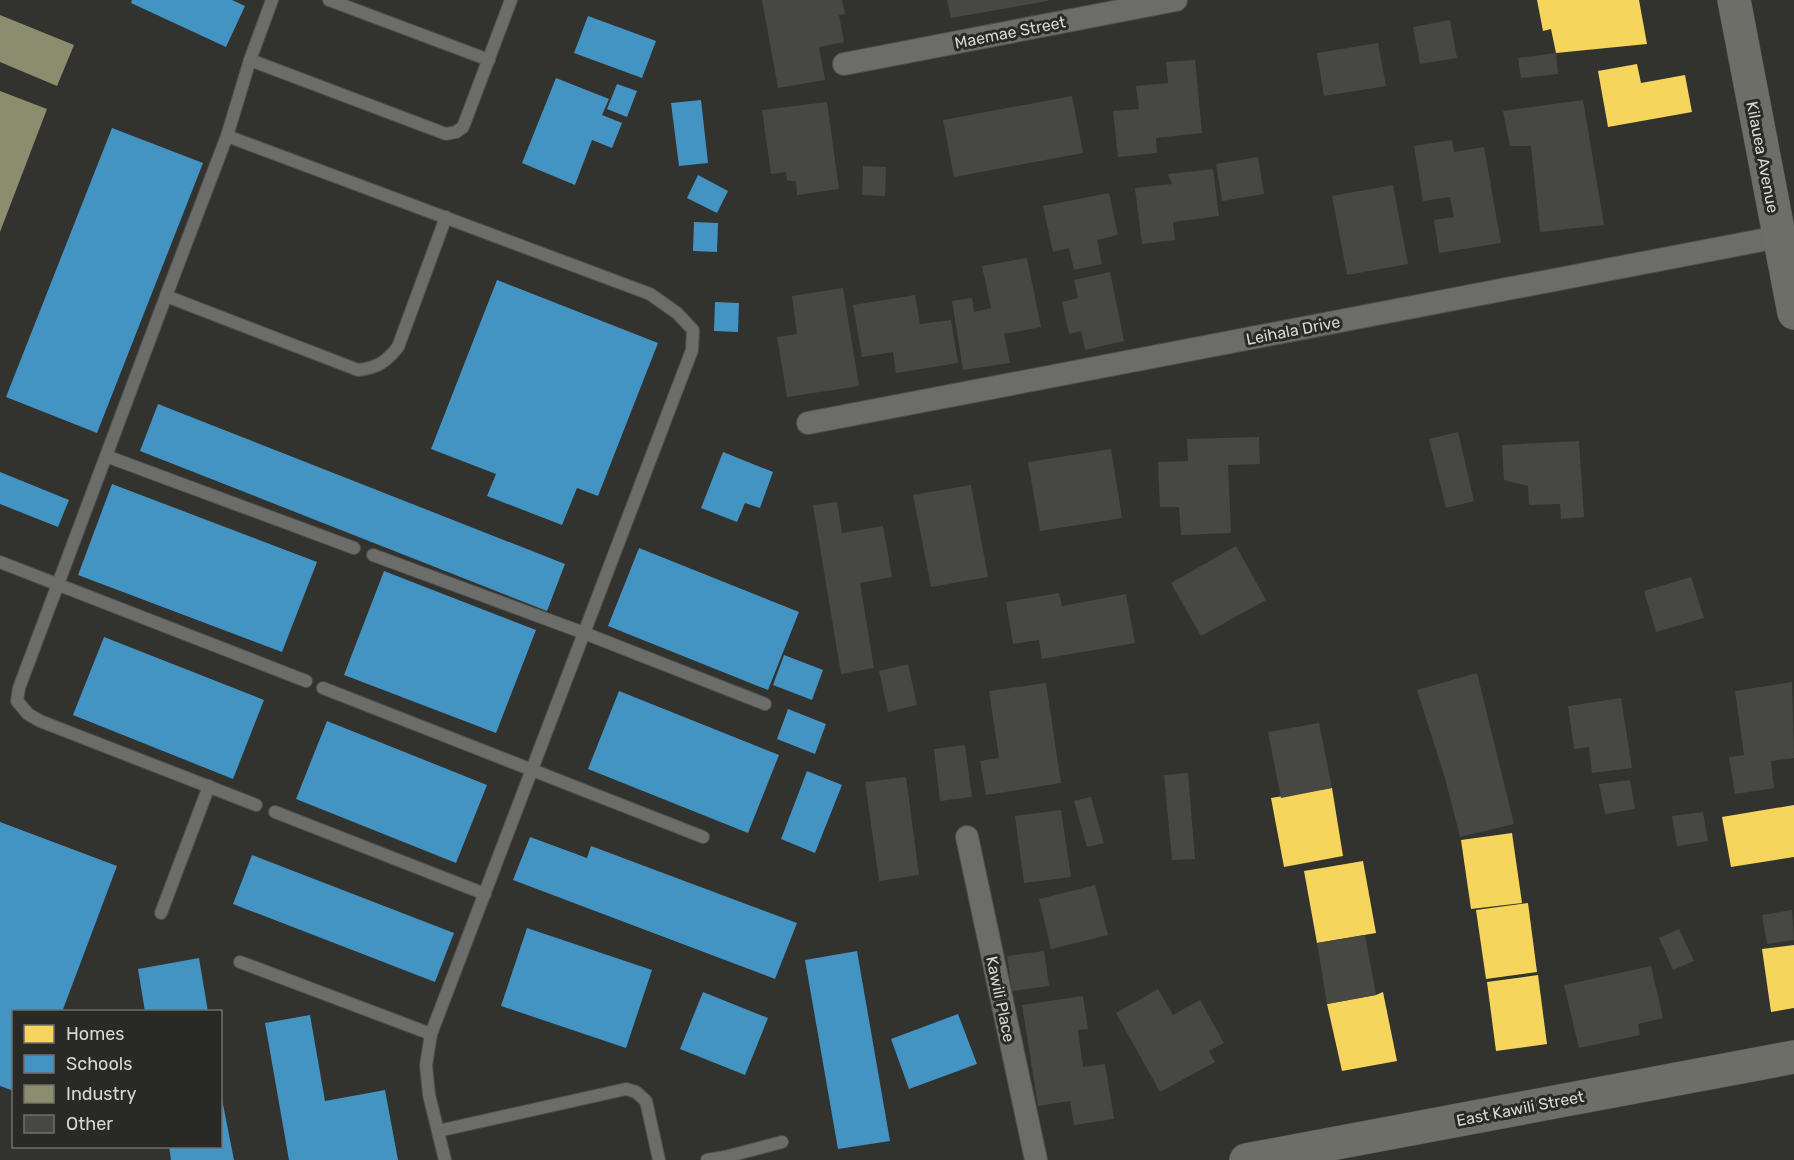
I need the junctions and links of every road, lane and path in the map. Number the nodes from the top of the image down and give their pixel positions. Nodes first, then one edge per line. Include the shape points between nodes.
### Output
1 (272, 0) edge
2 (329, 0) edge
3 (512, 0) edge
4 (1176, 0) edge
5 (1734, 0) edge
6 (250, 60) junction
7 (489, 60) junction
8 (844, 64) dead end
9 (227, 136) junction
10 (446, 217) junction
11 (1778, 237) junction
12 (166, 296) junction
13 (1794, 309) edge
14 (808, 423) dead end
15 (106, 456) junction
16 (354, 548) dead end
17 (373, 555) dead end
18 (0, 562) edge
19 (57, 583) junction
20 (584, 633) junction
21 (306, 681) dead end
22 (323, 688) dead end
23 (765, 704) dead end
24 (532, 770) junction
25 (209, 786) junction
26 (256, 805) dead end
27 (275, 812) dead end
28 (703, 837) dead end
29 (967, 837) dead end
30 (485, 894) junction
31 (161, 914) dead end
32 (240, 962) dead end
33 (431, 1034) junction
34 (1794, 1057) edge
35 (438, 1131) junction
36 (782, 1142) dead end
37 (725, 1158) edge
38 (445, 1160) edge
39 (658, 1160) edge
40 (707, 1160) edge
41 (1036, 1160) edge
42 (1246, 1160) edge

1 - 6 lane
2 - 7 lane
3 - 7 lane
4 - 8 street, Maemae Street
5 - 11 street, Kilauea Avenue
6 - 7 lane via 446,134 463,127
6 - 9 lane
9 - 10 lane
9 - 12 lane
10 - 12 lane via 398,347 386,361 373,368 358,370
10 - 20 lane via 650,294 693,330 692,350
11 - 13 street, Kilauea Avenue
11 - 14 street, Leihala Drive
12 - 15 lane
15 - 16 lane
15 - 19 lane
17 - 20 lane
18 - 19 lane
19 - 21 lane
19 - 25 lane via 17,701 40,721
20 - 23 lane
20 - 24 lane
22 - 24 lane
24 - 28 lane
24 - 30 lane
25 - 26 lane
25 - 31 lane
27 - 30 lane
29 - 41 street, Kawili Place
30 - 33 lane
32 - 33 lane
33 - 35 lane via 426,1065
34 - 42 street, East Kawili Street
35 - 38 lane
35 - 39 lane via 626,1089 646,1101
36 - 37 lane
37 - 40 lane

